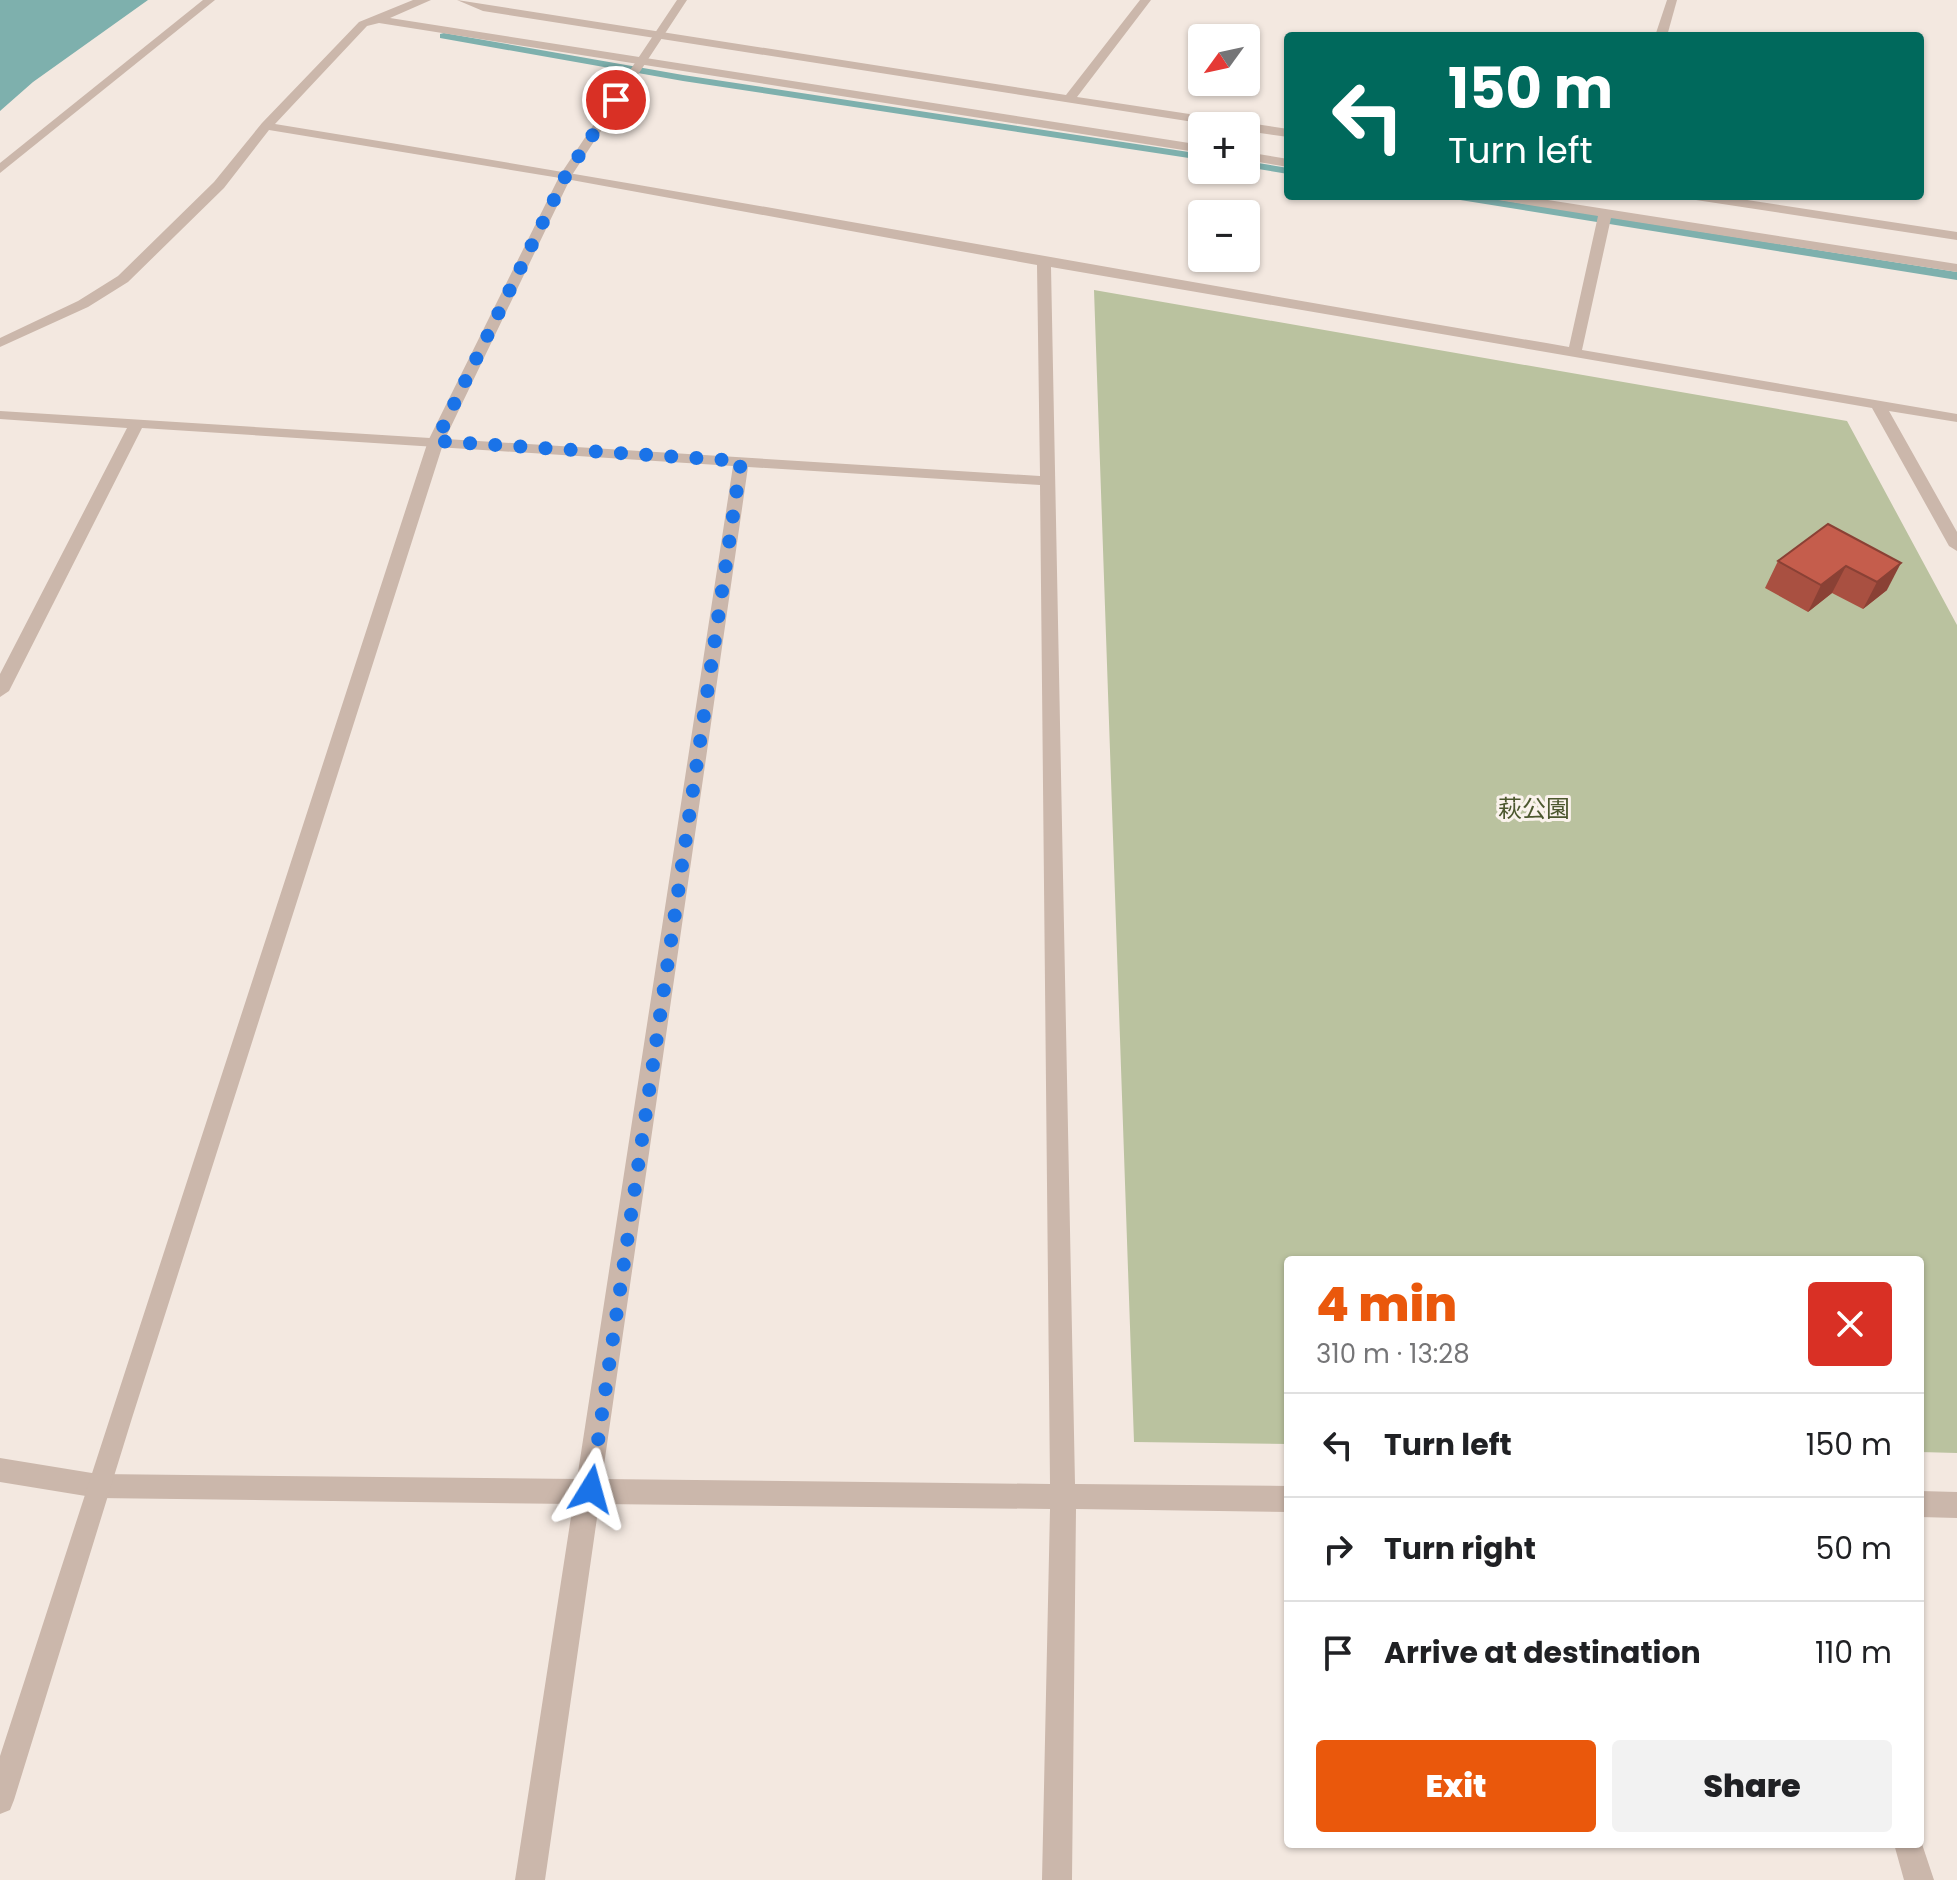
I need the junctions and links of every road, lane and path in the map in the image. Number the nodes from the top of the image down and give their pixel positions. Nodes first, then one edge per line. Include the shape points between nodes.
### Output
1 (210, 0) edge
2 (426, 0) edge
3 (462, 0) edge
4 (682, 0) edge
5 (1146, 0) edge
6 (1672, 0) edge
7 (381, 20) junction
8 (1662, 32) edge
9 (658, 36) junction
10 (642, 61) junction
11 (1069, 99) junction
12 (1188, 117) edge
13 (266, 126) junction
14 (1260, 129) edge
15 (1284, 132) edge
16 (1188, 147) edge
17 (1260, 158) edge
18 (1284, 162) edge
19 (0, 169) edge
20 (566, 175) junction
21 (1523, 200) edge
22 (1722, 200) edge
23 (1605, 213) junction
24 (1957, 236) edge
25 (1044, 262) junction
26 (1957, 268) edge
27 (0, 343) edge
28 (1575, 351) junction
29 (1877, 403) junction
30 (0, 415) edge
31 (1957, 418) edge
32 (136, 425) junction
33 (436, 441) junction
34 (741, 461) junction
35 (1049, 481) junction
36 (1957, 546) edge
37 (0, 691) edge
38 (0, 1470) edge
39 (98, 1486) junction
40 (591, 1489) junction
41 (1063, 1498) junction
42 (1284, 1499) edge
43 (1924, 1504) edge
44 (1957, 1505) edge
45 (0, 1800) edge
46 (1909, 1848) edge
47 (530, 1880) edge
48 (1057, 1880) edge
49 (1919, 1880) edge

1 - 19 street
2 - 7 street
3 - 9 street via 483,8
4 - 9 street
5 - 11 street
6 - 8 street
7 - 10 street
7 - 13 street via 363,24
9 - 10 street
9 - 11 street
10 - 16 street
10 - 20 street
11 - 12 street
13 - 20 street
13 - 27 street via 219,185 123,279
14 - 15 street
17 - 18 street
20 - 25 street
20 - 33 street
21 - 23 street
22 - 24 street
23 - 26 street
23 - 28 street
25 - 28 street
25 - 35 street
28 - 29 street
29 - 31 street
29 - 36 street
30 - 32 street
32 - 33 street
32 - 37 street
33 - 34 street
33 - 39 street
34 - 35 street
34 - 40 street
35 - 41 street
38 - 39 street
39 - 40 street
39 - 45 street
40 - 41 street
40 - 47 street
41 - 42 street
41 - 48 street
43 - 44 street
46 - 49 street

